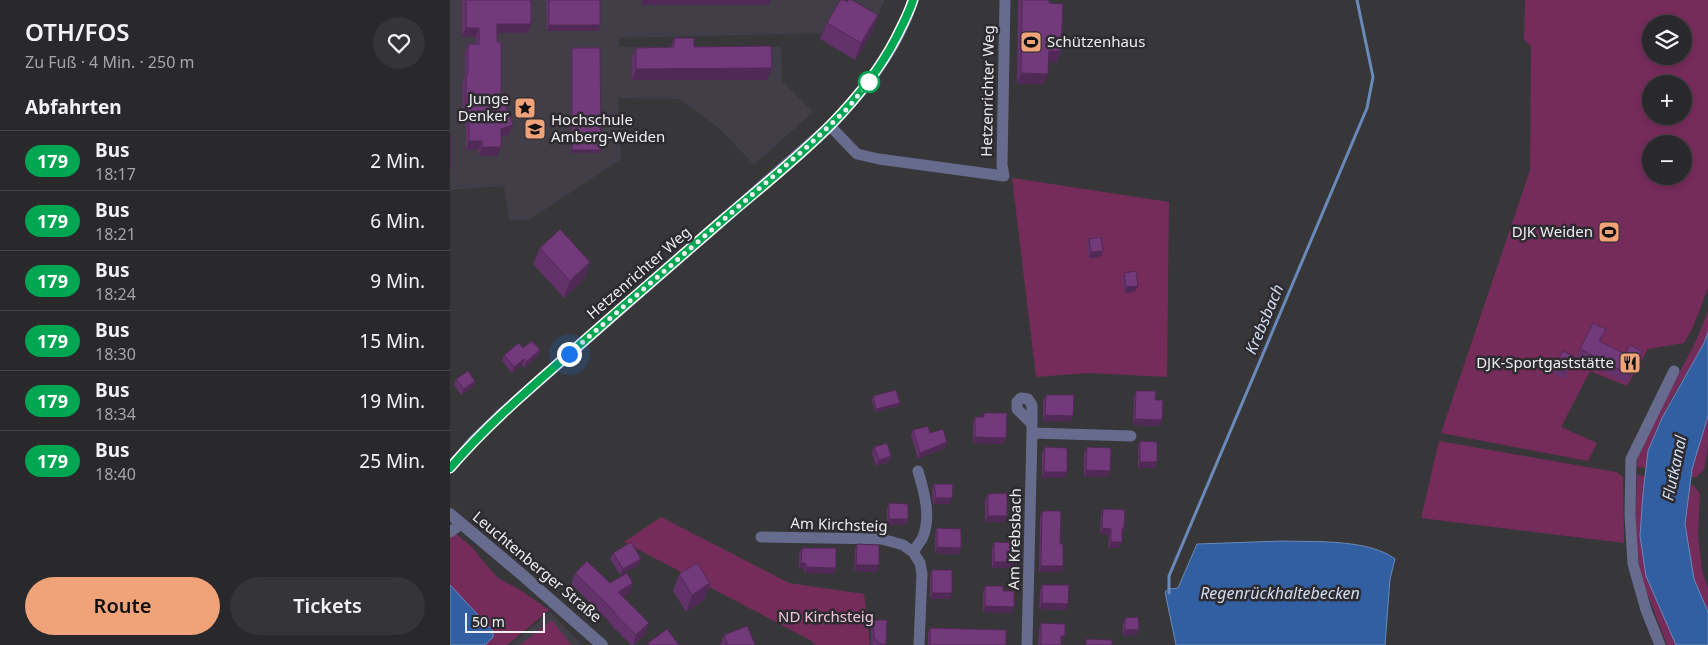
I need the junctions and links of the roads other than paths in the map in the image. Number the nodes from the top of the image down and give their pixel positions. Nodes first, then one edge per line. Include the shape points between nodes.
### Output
1 (913, 0) edge
2 (1005, 0) edge
3 (830, 126) junction
4 (1674, 370) dead end
5 (1131, 436) dead end
6 (450, 468) edge
7 (918, 471) dead end
8 (450, 514) edge
9 (461, 524) junction
10 (450, 532) edge
11 (761, 537) dead end
12 (913, 552) junction
13 (602, 645) edge
14 (919, 645) edge
15 (1027, 645) edge
16 (1660, 645) edge

1 - 3 street, Hetzenrichter Weg via 888,53 872,78
2 - 3 street, Hetzenrichter Weg via 1004,176 857,154
3 - 6 street, Hetzenrichter Weg via 500,415
4 - 16 street via 1631,459 1633,564
5 - 15 street, Am Krebsbach via 1032,429
7 - 12 street via 927,512 922,538
8 - 9 street, Leuchtenberger Straße
9 - 10 street
9 - 13 street, Leuchtenberger Straße
11 - 12 street, Am Kirchsteig via 882,540 903,545
12 - 14 street via 922,574

